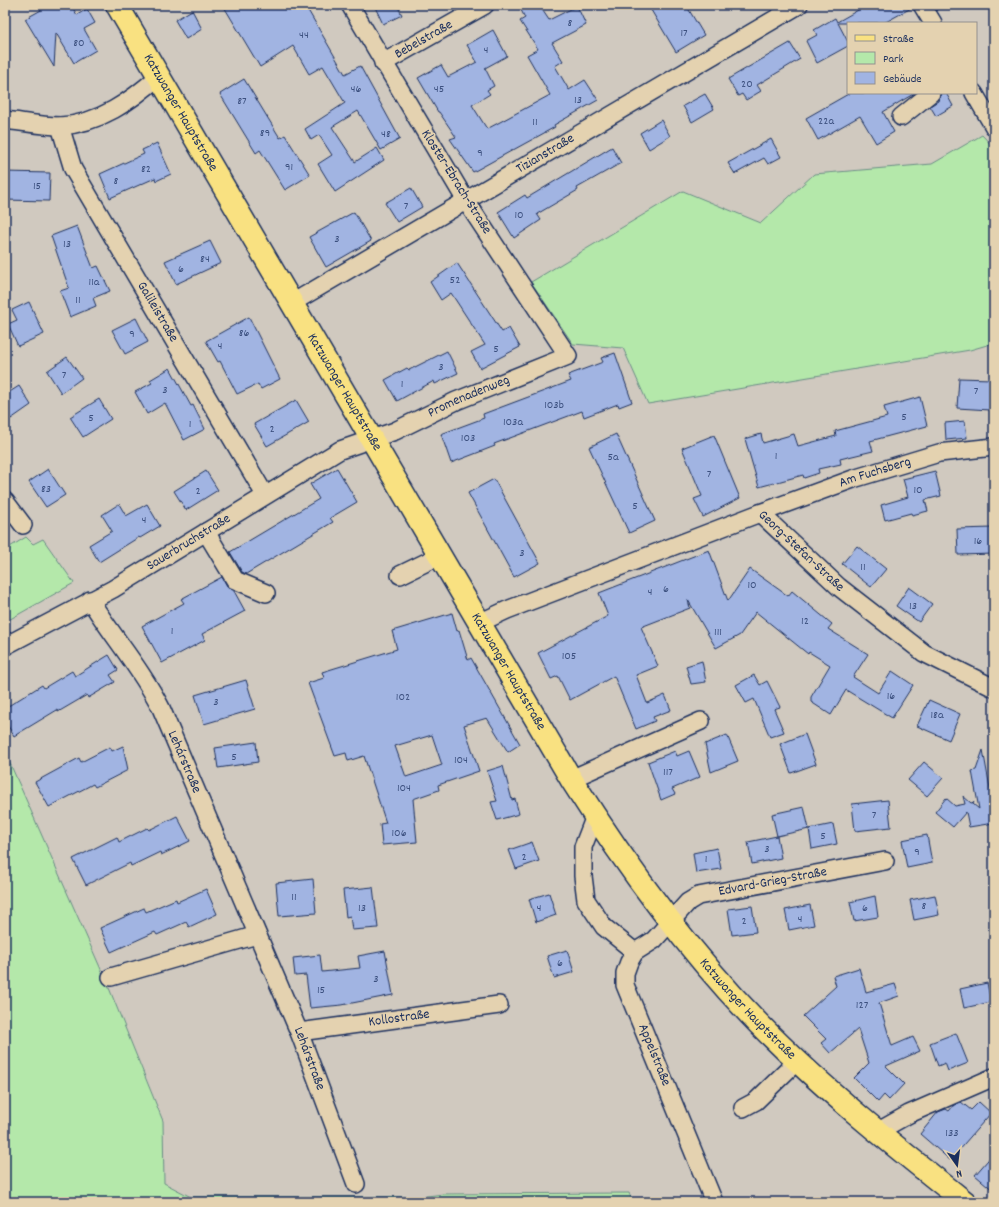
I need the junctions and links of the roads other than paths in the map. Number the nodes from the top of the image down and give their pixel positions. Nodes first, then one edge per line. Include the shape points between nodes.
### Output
1 (117, 5) edge
2 (350, 5) edge
3 (485, 5) edge
4 (799, 5) edge
5 (922, 5) edge
6 (932, 22) edge
7 (383, 63) junction
8 (159, 76) junction
9 (930, 94) edge
10 (975, 94) edge
11 (901, 117) dead end
12 (5, 120) edge
13 (60, 126) junction
14 (994, 126) edge
15 (466, 201) junction
16 (292, 303) junction
17 (568, 356) joint
18 (370, 438) junction
19 (994, 447) edge
20 (265, 495) junction
21 (5, 501) edge
22 (760, 513) junction
23 (24, 525) dead end
24 (206, 532) junction
25 (439, 556) junction
26 (400, 575) dead end
27 (266, 593) dead end
28 (90, 600) junction
29 (478, 623) junction
30 (5, 646) edge
31 (994, 688) edge
32 (701, 721) dead end
33 (571, 779) junction
34 (595, 816) junction
35 (885, 861) dead end
36 (669, 921) junction
37 (256, 935) junction
38 (635, 952) junction
39 (111, 977) dead end
40 (499, 1005) dead end
41 (299, 1032) junction
42 (797, 1061) junction
43 (994, 1077) edge
44 (743, 1108) dead end
45 (877, 1132) junction
46 (356, 1184) dead end
47 (714, 1202) edge
48 (965, 1202) edge

1 - 8 main road, Katzwanger Hauptstraße
2 - 7 street, Kloster-Ebrach-Straße
3 - 7 street, Bebelstraße
4 - 15 street, Tizianstraße
5 - 6 street
7 - 15 street, Kloster-Ebrach-Straße
8 - 13 street via 144,89 102,116
8 - 16 main road, Katzwanger Hauptstraße
9 - 11 street
10 - 14 street
12 - 13 street
13 - 20 street, Galileistraße via 73,168
15 - 16 street, Tizianstraße
15 - 17 street, Kloster-Ebrach-Straße
16 - 18 main road, Katzwanger Hauptstraße
17 - 18 street, Promenadenweg via 456,401 395,431
18 - 20 street, Sauerbruchstraße via 335,453
18 - 25 main road, Katzwanger Hauptstraße
19 - 22 street, Am Fuchsberg via 939,453
20 - 24 street, Sauerbruchstraße
21 - 23 street
22 - 29 street, Georg-Stefan-Straße
22 - 31 street, Georg-Stefan-Straße via 839,587 924,653
24 - 27 street via 235,580
24 - 28 street, Sauerbruchstraße
25 - 26 street
25 - 29 main road, Katzwanger Hauptstraße
28 - 30 street, Sauerbruchstraße
28 - 37 street, Lehárstraße via 156,697
29 - 33 main road, Katzwanger Hauptstraße
32 - 33 street
33 - 34 main road, Katzwanger Hauptstraße
34 - 36 main road, Katzwanger Hauptstraße
34 - 38 street via 583,847 586,900 604,927
35 - 36 street, Edvard-Grieg-Straße via 698,896
36 - 38 street via 654,940
36 - 42 main road, Katzwanger Hauptstraße via 740,1003
37 - 39 street
37 - 41 street, Lehárstraße
38 - 47 street, Appelstraße via 628,962 625,985
40 - 41 street, Kollostraße
41 - 46 street, Lehárstraße
42 - 44 street via 756,1101
42 - 45 main road, Katzwanger Hauptstraße
43 - 45 street via 909,1114
45 - 48 main road, Katzwanger Hauptstraße

